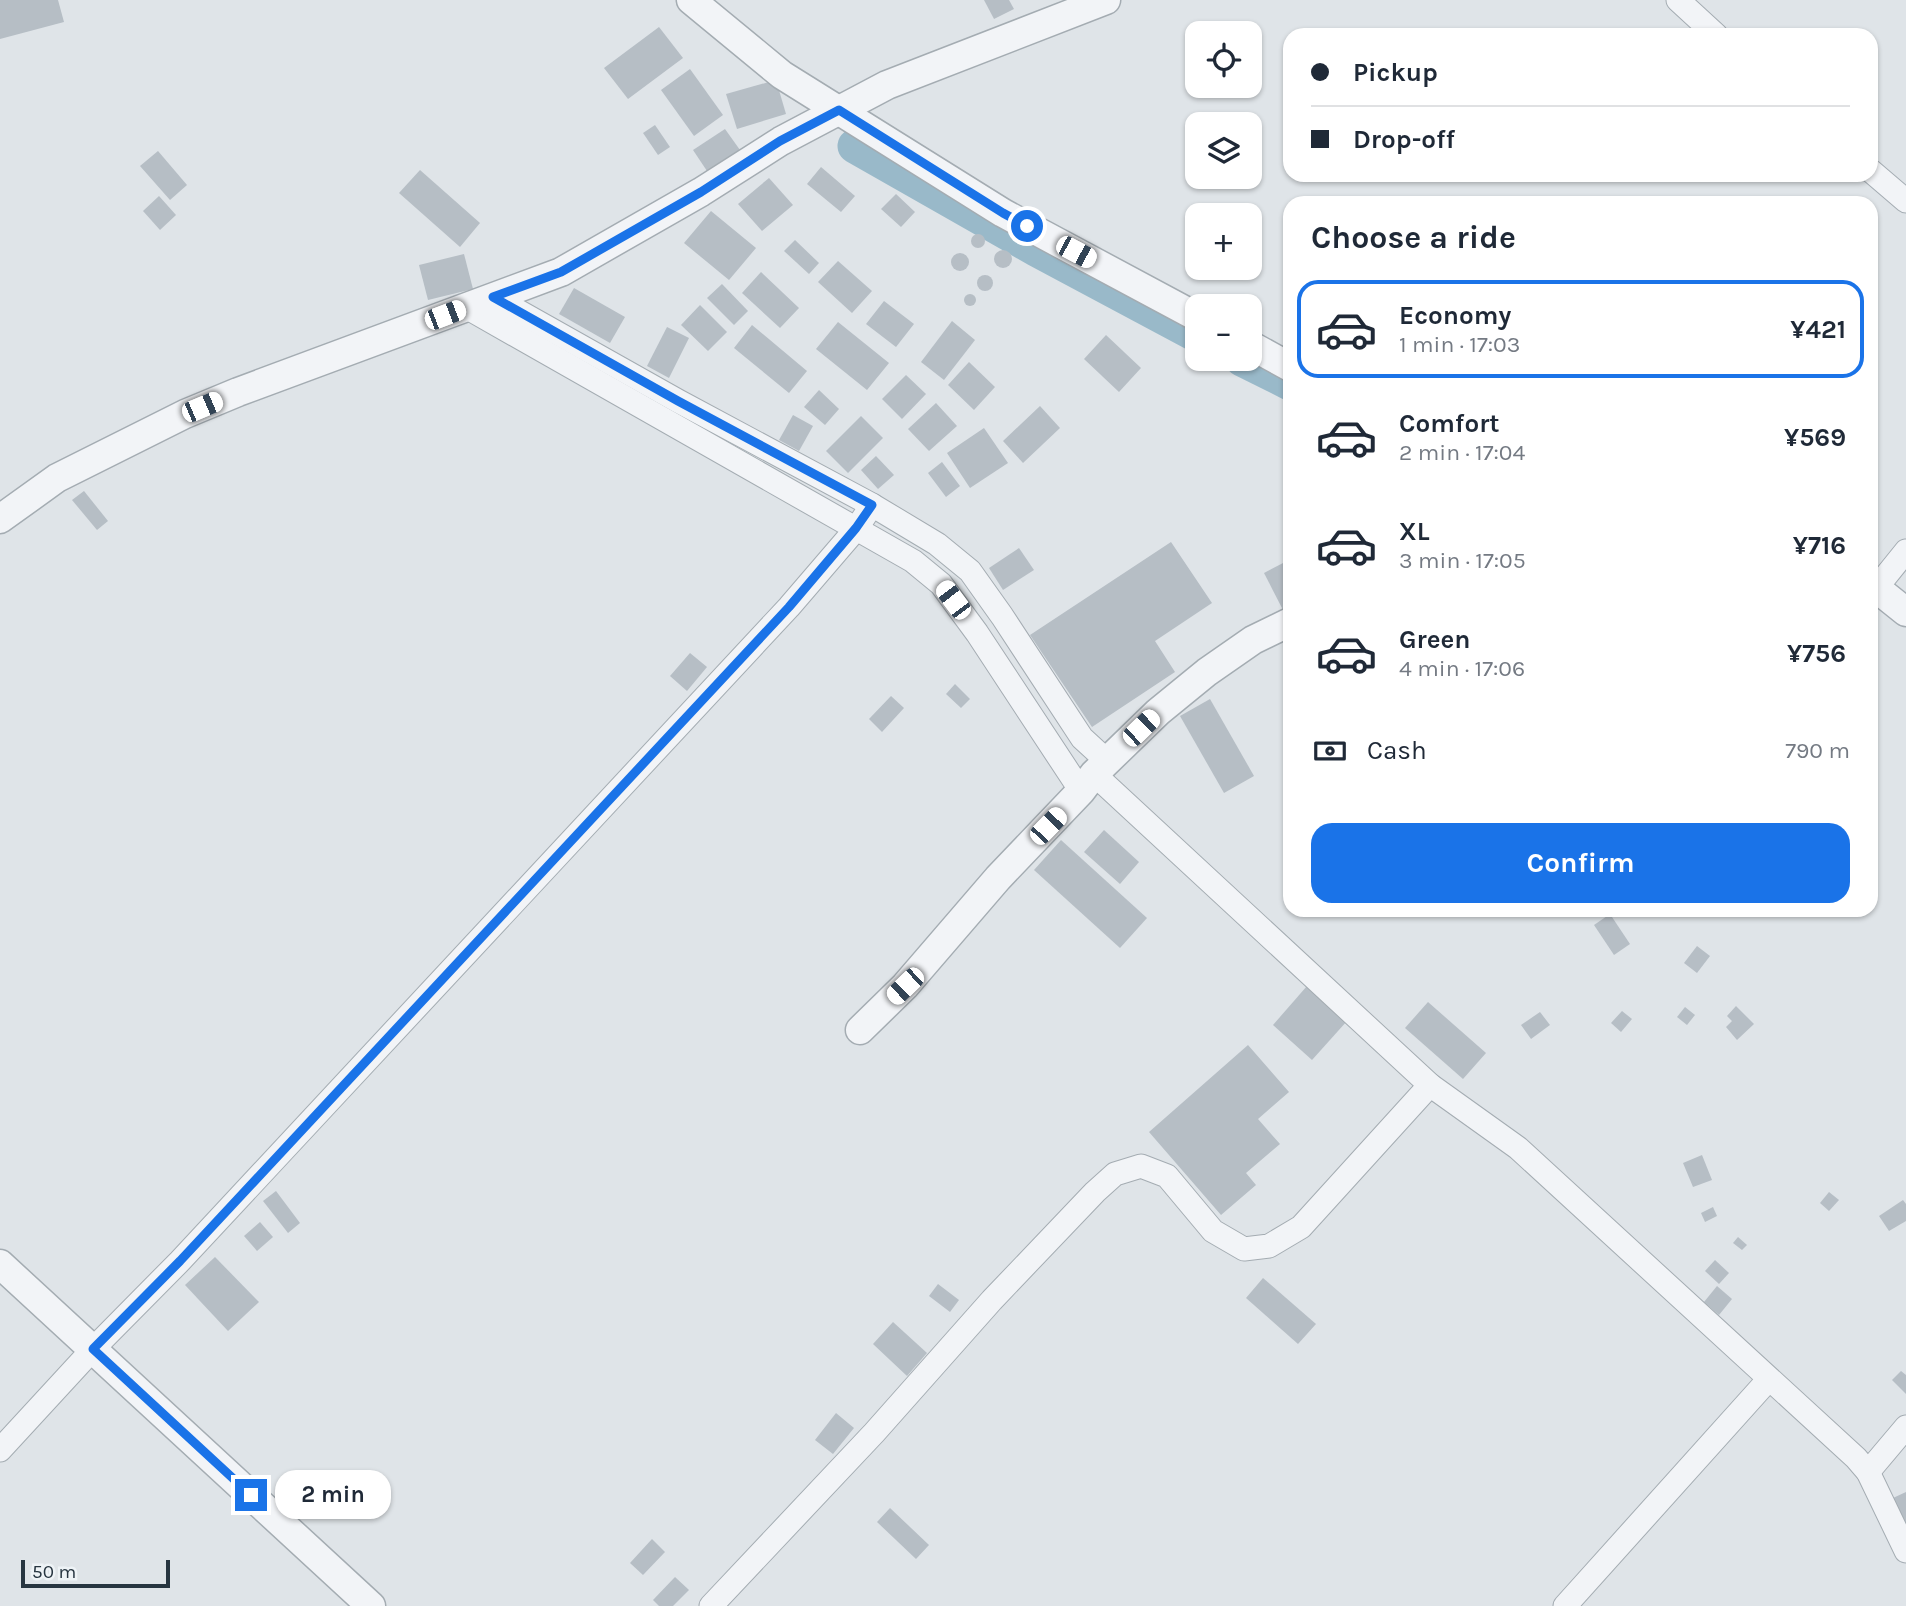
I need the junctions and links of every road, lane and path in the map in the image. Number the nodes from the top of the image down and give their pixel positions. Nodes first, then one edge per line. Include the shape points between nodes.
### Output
1 (691, 0) edge
2 (1106, 0) edge
3 (1678, 0) edge
4 (1708, 28) edge
5 (839, 110) junction
6 (1878, 177) edge
7 (1906, 201) edge
8 (493, 297) junction
9 (466, 307) junction
10 (1185, 311) edge
11 (1262, 352) edge
12 (1283, 363) edge
13 (872, 505) junction
14 (0, 519) edge
15 (856, 528) junction
16 (1906, 551) edge
17 (1878, 581) edge
18 (1878, 588) edge
19 (1906, 612) edge
20 (1283, 625) edge
21 (1094, 775) junction
22 (859, 1030) dead end
23 (1430, 1085) junction
24 (0, 1264) edge
25 (93, 1349) junction
26 (1769, 1379) junction
27 (1906, 1427) edge
28 (0, 1450) edge
29 (1868, 1472) junction
30 (1906, 1551) edge
31 (371, 1606) edge
32 (711, 1606) edge
33 (1565, 1606) edge

1 - 5 street via 782,75
2 - 5 street via 887,85
3 - 4 street
5 - 8 street via 561,272
5 - 10 street via 1003,213
6 - 7 street
8 - 9 street
8 - 13 street
9 - 14 street via 185,414 57,478
9 - 15 street
11 - 12 street
13 - 15 street
13 - 21 street via 937,544 970,571 1083,737
15 - 21 street via 913,561 941,584
15 - 25 street via 780,618
16 - 17 street
18 - 19 street
20 - 21 street via 1207,672
21 - 22 street via 905,986
21 - 23 street
23 - 26 street via 1518,1148
23 - 32 street via 1301,1227 1269,1247 1244,1249 1213,1231 1167,1176 1141,1166 1115,1174 992,1300
24 - 25 street
25 - 28 street
25 - 31 street
26 - 29 street
26 - 33 street
27 - 29 street
29 - 30 street

